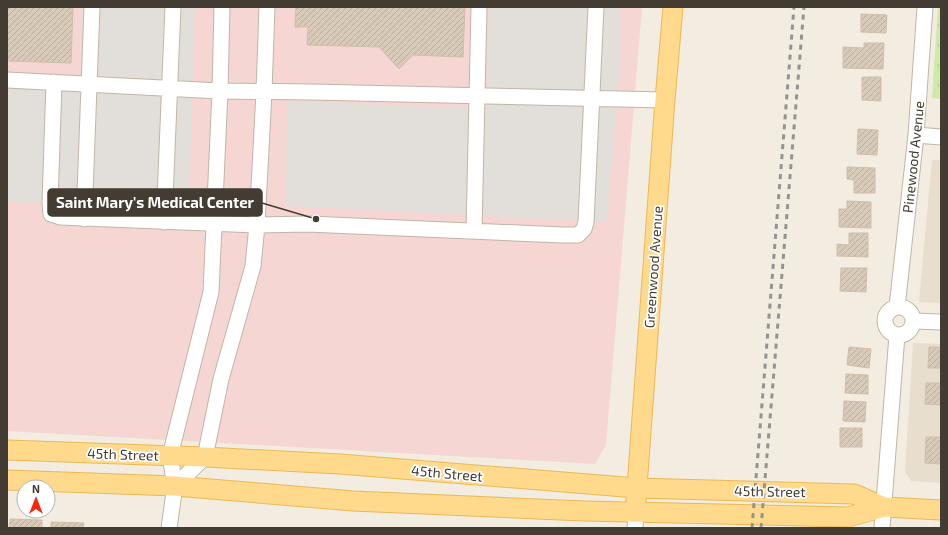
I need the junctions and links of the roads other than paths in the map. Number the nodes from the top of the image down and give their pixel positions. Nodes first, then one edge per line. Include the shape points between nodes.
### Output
1 (92, 7) edge
2 (173, 7) edge
3 (222, 7) edge
4 (267, 7) edge
5 (479, 7) edge
6 (596, 7) edge
7 (673, 7) edge
8 (925, 7) edge
9 (7, 80) edge
10 (54, 82) junction
11 (88, 84) junction
12 (170, 88) junction
13 (220, 90) junction
14 (264, 92) junction
15 (477, 96) junction
16 (592, 99) junction
17 (665, 100) junction
18 (916, 135) junction
19 (941, 137) edge
20 (84, 219) junction
21 (164, 222) junction
22 (214, 223) junction
23 (257, 225) junction
24 (474, 231) junction
25 (897, 307) junction
26 (914, 321) junction
27 (941, 322) edge
28 (897, 335) junction
29 (7, 450) edge
30 (170, 456) junction
31 (204, 457) junction
32 (7, 480) edge
33 (175, 486) junction
34 (637, 488) junction
35 (884, 507) junction
36 (941, 510) edge
37 (635, 520) edge
38 (169, 528) edge
39 (882, 528) edge

1 - 11 street
2 - 12 street
3 - 13 street
4 - 14 street
5 - 15 street
6 - 16 street
7 - 17 main road, Greenwood Avenue
8 - 18 street, Pinewood Avenue
9 - 10 street
10 - 11 street
10 - 20 street via 51,214 60,218
11 - 12 street
11 - 20 street
12 - 13 street
12 - 21 street
13 - 14 street
13 - 22 street
14 - 15 street
14 - 23 street
15 - 16 street
15 - 24 street
16 - 17 street
16 - 24 street via 584,229 578,235
17 - 34 main road, Greenwood Avenue
18 - 19 street
18 - 25 street, Pinewood Avenue
20 - 21 street
21 - 22 street
22 - 23 street
22 - 30 street via 211,292
23 - 24 street via 308,224
23 - 31 street via 253,266 221,379
25 - 26 street via 907,309
25 - 28 street via 889,311 885,319 886,328
26 - 27 street
26 - 28 street via 909,332
28 - 35 street
29 - 30 main road, 45th Street
30 - 31 main road, 45th Street
30 - 33 street
31 - 33 street
31 - 34 main road, 45th Street via 340,464
32 - 33 main road, 45th Street
33 - 37 main road, 45th Street
33 - 38 street
34 - 35 main road, 45th Street via 854,494
34 - 37 main road, Greenwood Avenue
35 - 36 main road, 45th Street
35 - 37 main road, 45th Street via 848,517
35 - 39 street

